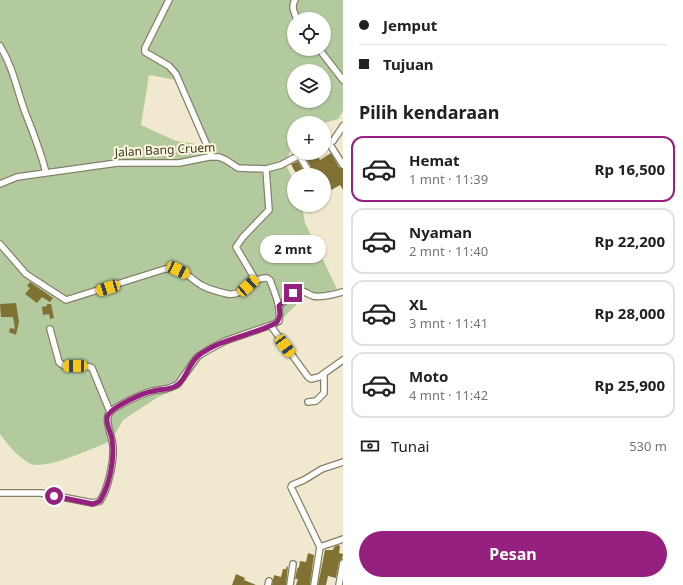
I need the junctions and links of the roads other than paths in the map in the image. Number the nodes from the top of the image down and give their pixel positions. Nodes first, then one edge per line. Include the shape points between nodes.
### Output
1 (169, 0) edge
2 (295, 0) edge
3 (294, 12) edge
4 (0, 46) edge
5 (324, 56) edge
6 (343, 80) edge
7 (343, 126) edge
8 (331, 141) edge
9 (331, 149) edge
10 (212, 157) junction
11 (290, 160) edge
12 (343, 165) edge
13 (266, 169) junction
14 (46, 173) junction
15 (0, 184) edge
16 (0, 244) edge
17 (255, 279) junction
18 (343, 292) edge
19 (279, 306) junction
20 (271, 326) junction
21 (50, 329) dead end
22 (343, 360) edge
23 (324, 374) junction
24 (308, 402) dead end
25 (110, 412) junction
26 (343, 462) edge
27 (0, 493) edge
28 (343, 538) edge
29 (320, 547) junction
30 (343, 563) edge
31 (293, 564) dead end
32 (290, 585) edge
33 (314, 585) edge
34 (339, 585) edge

1 - 10 street via 145,52 169,66 176,74
2 - 3 street
4 - 14 street via 10,65 40,148
5 - 6 street
7 - 8 street
9 - 12 street
10 - 13 street, Jalan Bang Cruem via 226,160 238,168
10 - 14 street, Jalan Bang Cruem via 179,163 117,164
11 - 13 street, Jalan Bang Cruem
13 - 17 street via 270,207 236,247
14 - 15 street, Jalan Bang Cruem via 17,177
16 - 17 street via 26,274 66,300 169,269 178,270 202,285 228,294 240,292
17 - 19 street via 264,277 270,280
18 - 19 street via 314,296 297,290
19 - 20 street via 279,321
20 - 23 street via 308,377 314,379
20 - 25 street via 225,341 208,350 197,357 174,387 132,399
21 - 25 street via 61,365 92,368
22 - 23 street
23 - 24 street via 324,393 316,401
25 - 27 street via 107,418 113,448 112,463 100,501 93,504 41,494
26 - 29 street via 322,469 291,487
28 - 29 street
29 - 33 street
30 - 34 street
31 - 32 street

